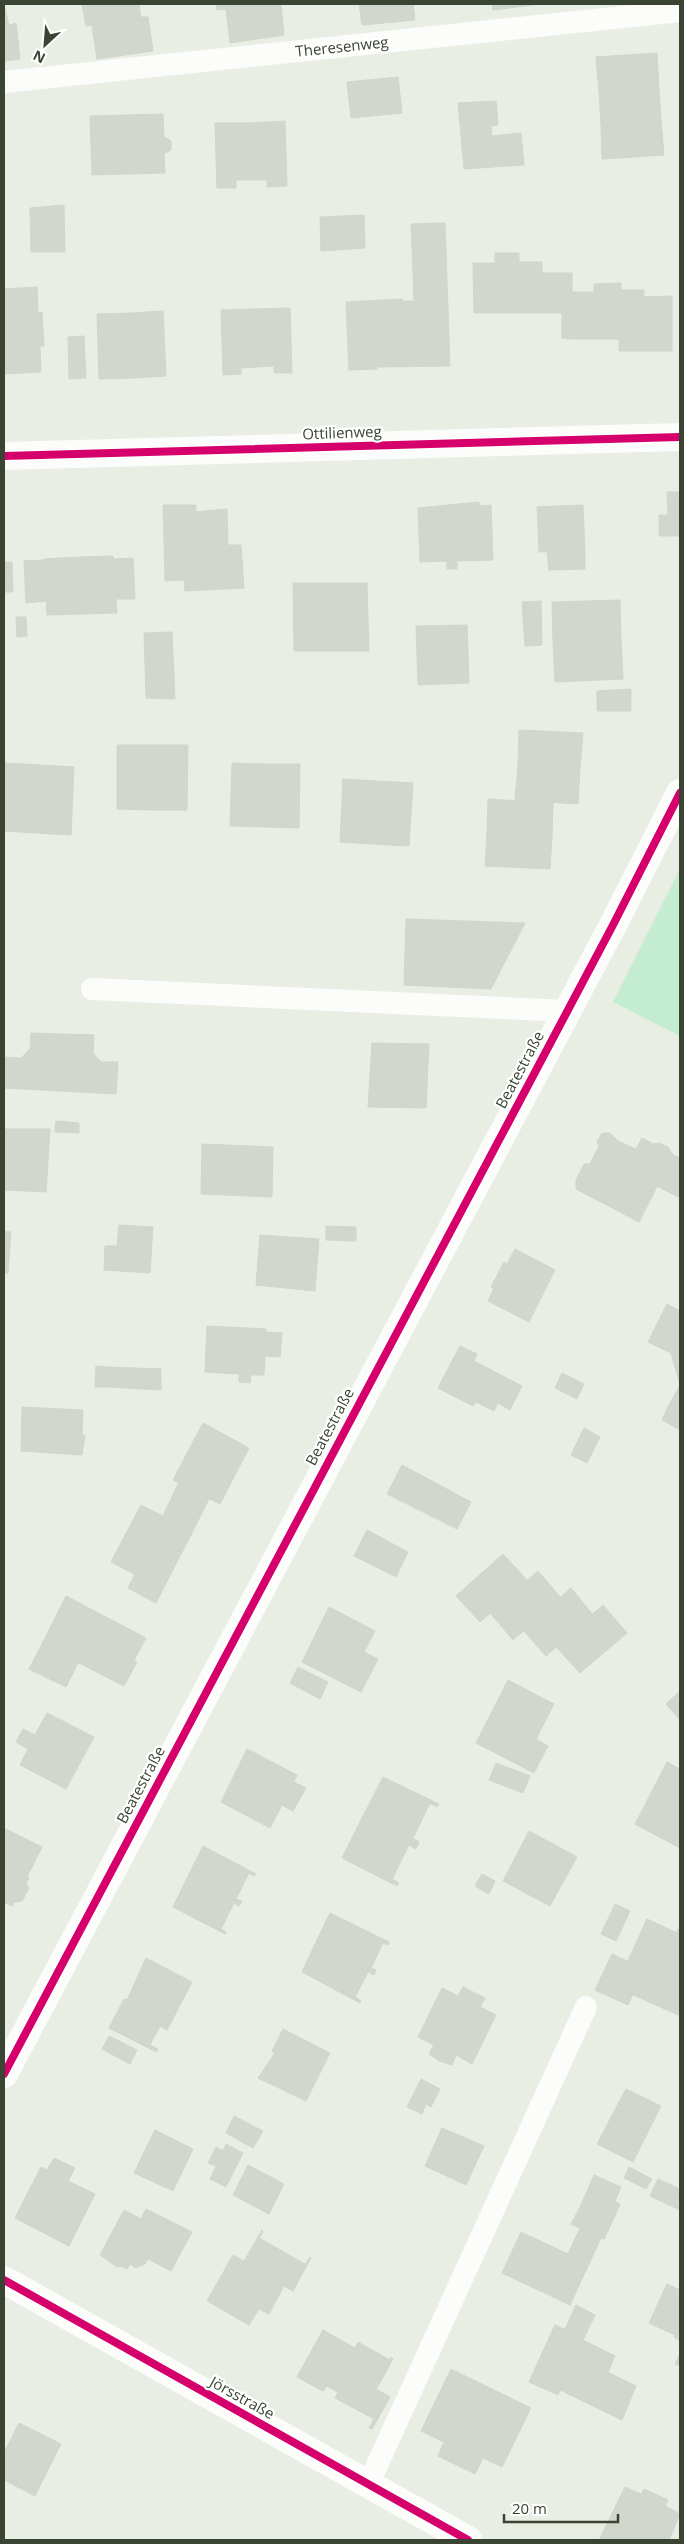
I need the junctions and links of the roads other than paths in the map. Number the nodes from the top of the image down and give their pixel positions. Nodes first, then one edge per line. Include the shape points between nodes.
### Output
1 (680, 11) edge
2 (4, 82) edge
3 (680, 437) edge
4 (4, 456) edge
5 (680, 793) edge
6 (92, 989) dead end
7 (567, 1011) junction
8 (586, 2007) dead end
9 (4, 2074) edge
10 (4, 2280) edge
11 (368, 2485) junction
12 (468, 2540) edge

1 - 2 lane, Theresenweg
3 - 4 street, Ottilienweg
5 - 7 street, Beatestraße
6 - 7 lane
7 - 9 street, Beatestraße
8 - 11 lane
10 - 11 street, Jörsstraße
11 - 12 street, Jörsstraße

